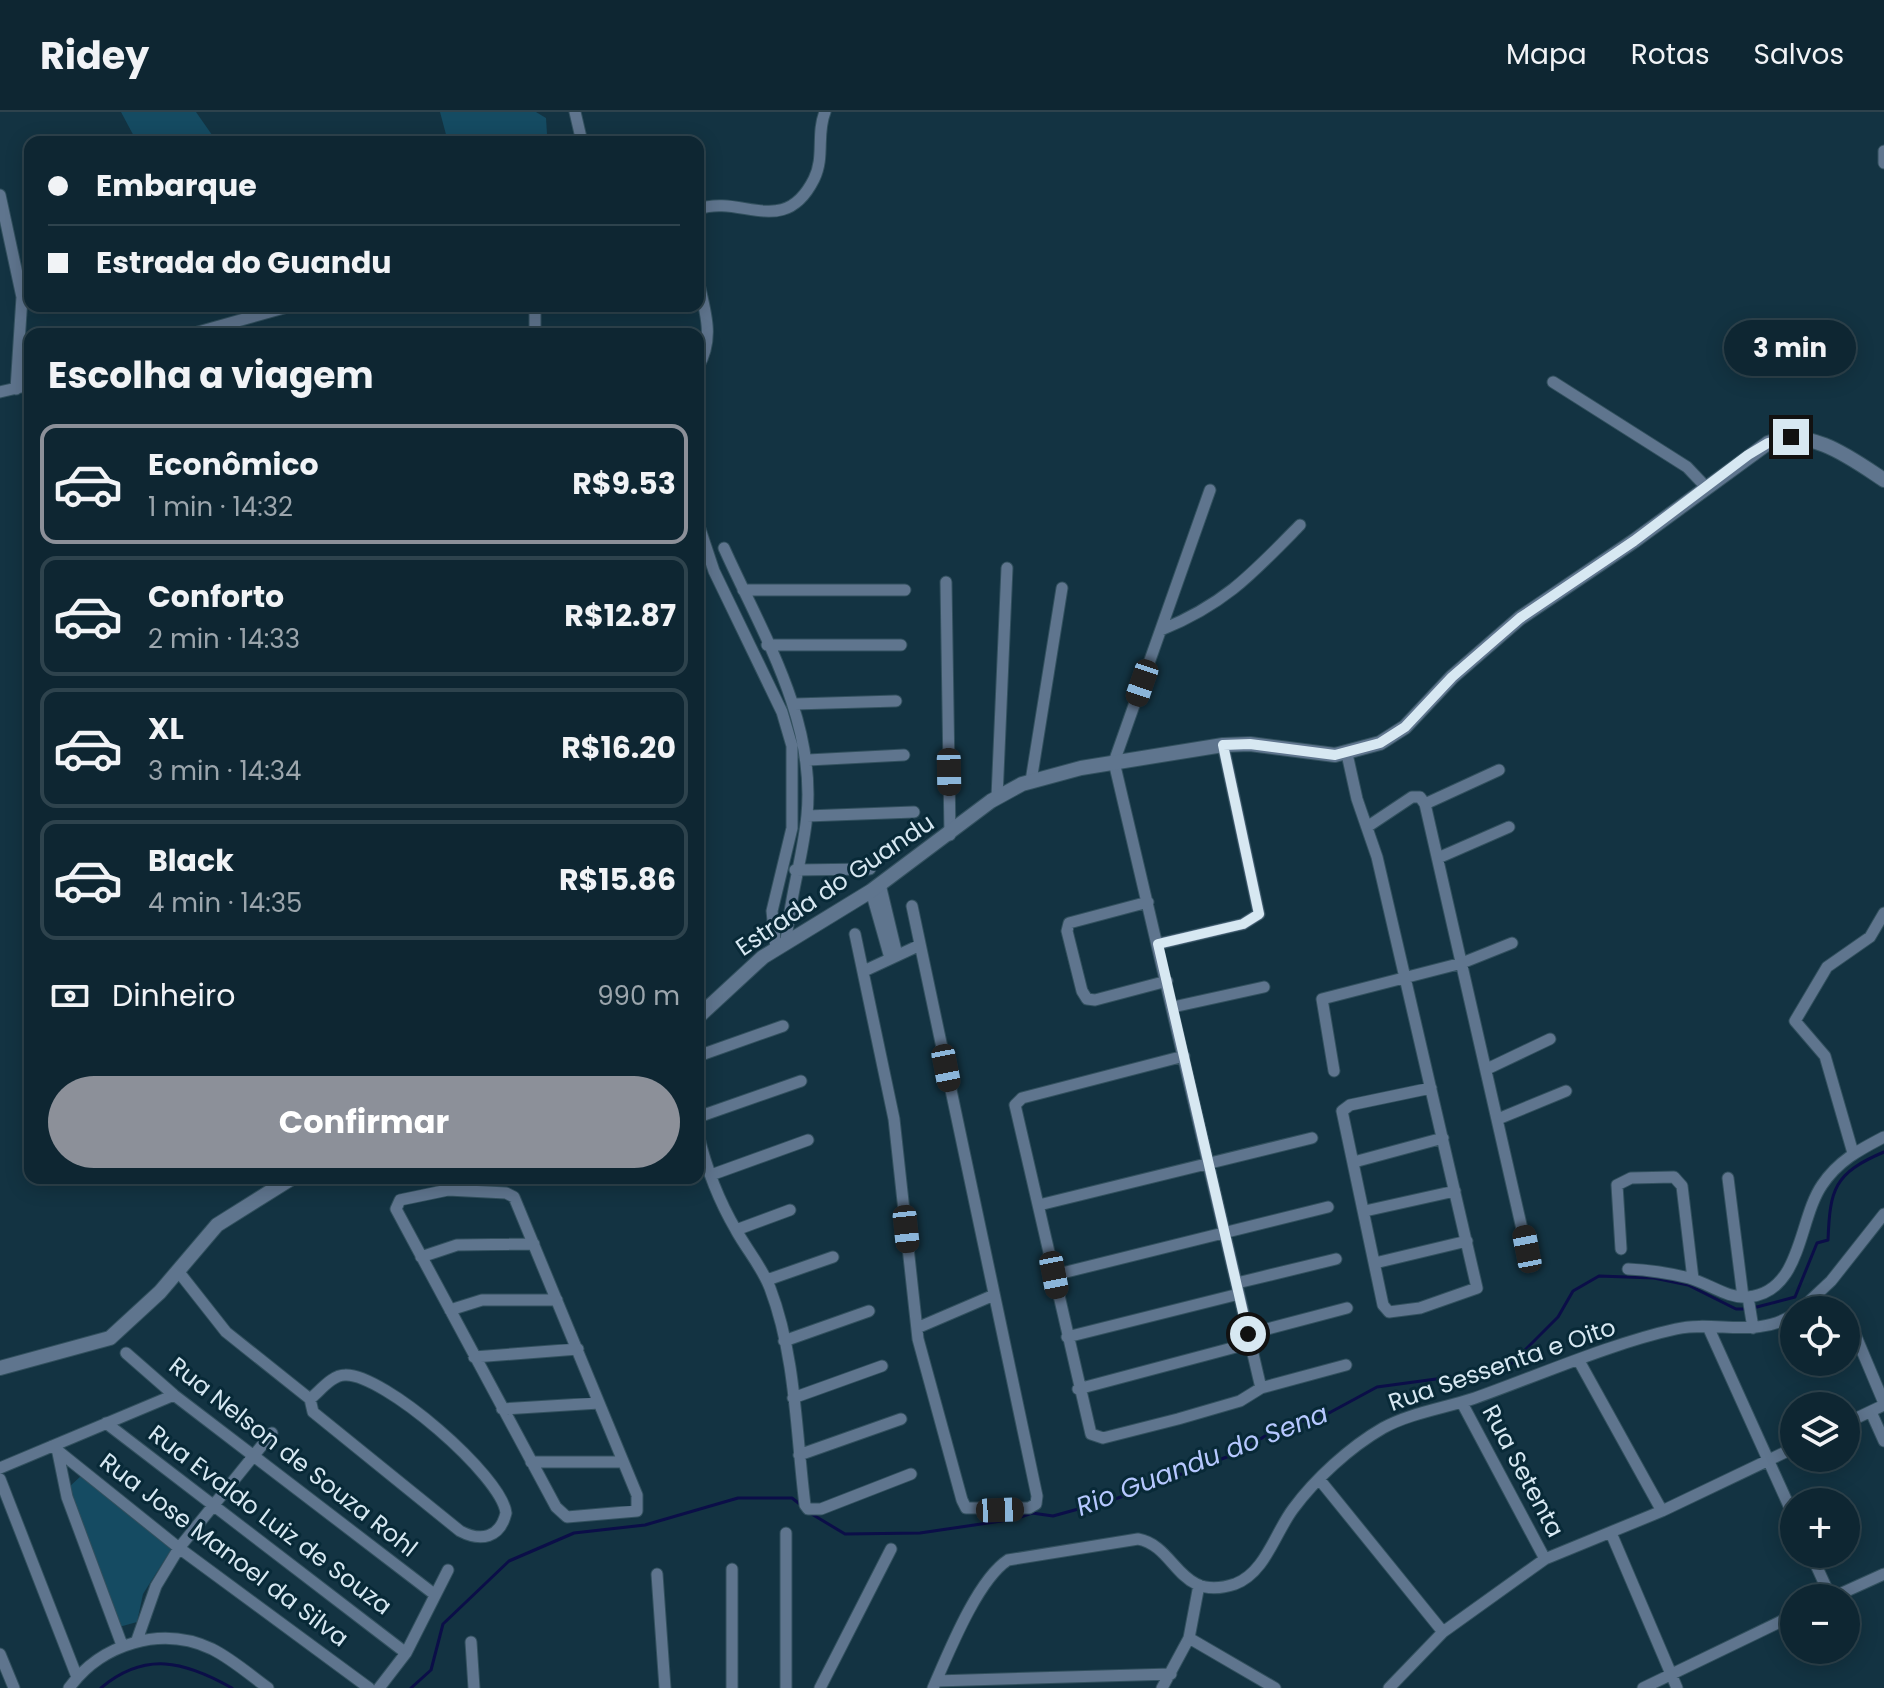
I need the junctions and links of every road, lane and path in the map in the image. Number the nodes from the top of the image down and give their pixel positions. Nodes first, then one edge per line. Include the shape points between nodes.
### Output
1 (575, 112) edge
2 (825, 112) edge
3 (581, 136) edge
4 (1884, 151) edge
5 (1884, 163) edge
6 (0, 195) edge
7 (704, 208) edge
8 (704, 307) edge
9 (270, 312) edge
10 (212, 328) edge
11 (704, 354) edge
12 (1553, 382) dead end
13 (24, 387) edge
14 (16, 389) junction
15 (0, 392) edge
16 (1884, 480) edge
17 (1705, 486) junction
18 (1210, 490) dead end
19 (1300, 525) dead end
20 (704, 544) edge
21 (724, 548) dead end
22 (1007, 568) dead end
23 (946, 582) dead end
24 (1062, 588) dead end
25 (743, 590) junction
26 (905, 590) dead end
27 (1161, 630) junction
28 (767, 645) junction
29 (901, 645) dead end
30 (896, 701) dead end
31 (795, 704) junction
32 (1223, 745) junction
33 (1347, 754) junction
34 (904, 755) dead end
35 (808, 760) junction
36 (1114, 762) junction
37 (1499, 770) dead end
38 (1031, 781) junction
39 (997, 797) junction
40 (1425, 804) junction
41 (914, 812) dead end
42 (807, 816) junction
43 (1367, 827) junction
44 (1509, 827) dead end
45 (950, 835) junction
46 (1438, 858) junction
47 (870, 869) dead end
48 (795, 870) junction
49 (875, 887) junction
50 (1148, 902) junction
51 (912, 906) dead end
52 (1884, 913) edge
53 (855, 934) dead end
54 (1512, 943) dead end
55 (1158, 944) junction
56 (920, 945) junction
57 (781, 946) junction
58 (894, 956) junction
59 (1462, 963) junction
60 (864, 971) junction
61 (1405, 977) junction
62 (1167, 981) junction
63 (1264, 987) dead end
64 (1173, 1007) junction
65 (704, 1011) edge
66 (783, 1026) dead end
67 (1550, 1039) dead end
68 (704, 1054) edge
69 (1184, 1056) junction
70 (1487, 1069) junction
71 (1334, 1071) dead end
72 (801, 1081) dead end
73 (1431, 1088) junction
74 (1566, 1091) dead end
75 (704, 1115) edge
76 (1498, 1119) junction
77 (1884, 1137) edge
78 (1312, 1138) dead end
79 (1443, 1138) junction
80 (808, 1140) dead end
81 (704, 1153) edge
82 (1853, 1153) junction
83 (1209, 1161) junction
84 (1354, 1162) junction
85 (711, 1175) junction
86 (1728, 1178) dead end
87 (282, 1184) edge
88 (446, 1184) edge
89 (1455, 1191) junction
90 (1039, 1205) junction
91 (1328, 1207) dead end
92 (790, 1210) dead end
93 (1365, 1211) junction
94 (1884, 1214) edge
95 (736, 1230) junction
96 (1225, 1233) junction
97 (1467, 1241) junction
98 (534, 1244) junction
99 (1621, 1249) dead end
100 (421, 1257) junction
101 (833, 1257) dead end
102 (1336, 1259) dead end
103 (1375, 1263) junction
104 (1530, 1264) dead end
105 (1628, 1269) dead end
106 (178, 1271) junction
107 (1054, 1275) junction
108 (1693, 1279) junction
109 (767, 1280) junction
110 (1238, 1289) junction
111 (994, 1295) junction
112 (1815, 1296) edge
113 (1747, 1299) junction
114 (557, 1300) junction
115 (1347, 1308) dead end
116 (450, 1310) junction
117 (869, 1311) dead end
118 (1780, 1321) edge
119 (1753, 1325) junction
120 (917, 1328) junction
121 (1709, 1329) junction
122 (1067, 1337) junction
123 (1250, 1338) junction
124 (784, 1341) junction
125 (1860, 1346) edge
126 (578, 1349) junction
127 (126, 1353) dead end
128 (474, 1357) junction
129 (1579, 1361) junction
130 (1346, 1365) dead end
131 (882, 1366) dead end
132 (0, 1368) edge
133 (1261, 1388) junction
134 (1078, 1389) junction
135 (174, 1395) junction
136 (793, 1398) junction
137 (310, 1399) junction
138 (599, 1403) junction
139 (1462, 1403) junction
140 (1884, 1404) edge
141 (502, 1409) junction
142 (1871, 1412) junction
143 (1860, 1417) edge
144 (901, 1419) dead end
145 (106, 1423) junction
146 (272, 1433) dead end
147 (1884, 1441) edge
148 (55, 1450) junction
149 (255, 1454) junction
150 (1780, 1454) edge
151 (799, 1455) junction
152 (1768, 1460) junction
153 (531, 1462) junction
154 (623, 1462) junction
155 (0, 1468) edge
156 (911, 1474) dead end
157 (0, 1479) edge
158 (1319, 1479) junction
159 (1781, 1488) edge
160 (216, 1506) junction
161 (1662, 1511) junction
162 (786, 1533) dead end
163 (1611, 1533) junction
164 (179, 1548) junction
165 (891, 1549) dead end
166 (1545, 1559) junction
167 (732, 1569) dead end
168 (448, 1570) dead end
169 (657, 1574) dead end
170 (1884, 1574) edge
171 (1199, 1585) junction
172 (1860, 1585) edge
173 (434, 1594) junction
174 (1780, 1622) edge
175 (1443, 1632) junction
176 (1189, 1638) junction
177 (137, 1640) junction
178 (471, 1642) dead end
179 (122, 1645) junction
180 (406, 1653) junction
181 (0, 1654) edge
182 (1171, 1674) junction
183 (1670, 1674) junction
184 (77, 1677) junction
185 (1051, 1683) edge
186 (934, 1685) edge
187 (14, 1688) edge
188 (69, 1688) edge
189 (268, 1688) edge
190 (369, 1688) edge
191 (379, 1688) edge
192 (474, 1688) edge
193 (665, 1688) edge
194 (732, 1688) edge
195 (786, 1688) edge
196 (820, 1688) edge
197 (1162, 1688) edge
198 (1275, 1688) edge
199 (1389, 1688) edge
200 (1643, 1688) edge
201 (1677, 1688) edge

1 - 3 street
2 - 7 street via 820,165 813,182 792,205 766,214 731,205
4 - 5 street
6 - 14 street via 22,297
8 - 11 street via 709,329
9 - 10 street
12 - 17 street via 1687,467
13 - 14 street
14 - 15 street
16 - 17 street, Estrada do Guandu via 1832,448 1787,437 1757,449
17 - 33 street, Estrada do Guandu via 1520,618 1395,734
18 - 27 street
19 - 27 street via 1229,595
20 - 57 street via 782,712 792,746 792,828 772,911
21 - 25 street
22 - 39 street
23 - 45 street
24 - 38 street
25 - 26 street
25 - 28 street
27 - 36 street
28 - 29 street
28 - 31 street
30 - 31 street
31 - 35 street
32 - 33 street, Estrada do Guandu
32 - 36 street, Estrada do Guandu
32 - 55 street via 1259,914 1243,924
33 - 43 street
34 - 35 street
35 - 42 street
36 - 38 street, Estrada do Guandu
36 - 50 street
37 - 40 street
38 - 39 street, Estrada do Guandu
39 - 45 street, Estrada do Guandu
40 - 43 street via 1412,797
40 - 46 street
41 - 42 street
42 - 48 street
43 - 61 street
44 - 46 street
45 - 49 street, Estrada do Guandu
46 - 59 street
47 - 48 street
48 - 57 street
49 - 57 street, Estrada do Guandu
49 - 58 street
50 - 55 street
50 - 62 street via 1067,925 1082,991 1095,1000
51 - 56 street
52 - 82 street via 1876,932 1818,979 1797,1014 1800,1029 1825,1056
53 - 60 street
54 - 59 street
55 - 62 street
56 - 58 street
56 - 111 street
57 - 65 street, Estrada do Guandu
58 - 60 street
59 - 61 street
59 - 70 street
60 - 120 street via 894,1119
61 - 71 street via 1321,1000
61 - 73 street
62 - 64 street
63 - 64 street
64 - 69 street
66 - 68 street
67 - 70 street
69 - 83 street
69 - 90 street via 1017,1101
70 - 76 street
72 - 75 street
73 - 79 street
73 - 84 street via 1343,1108
74 - 76 street
76 - 104 street
77 - 82 street
78 - 83 street
79 - 84 street
79 - 89 street
80 - 85 street
81 - 85 street
82 - 113 street via 1816,1194 1786,1273 1768,1290
83 - 90 street
83 - 96 street
84 - 93 street
85 - 95 street
86 - 113 street
87 - 106 street via 217,1225
88 - 98 street via 510,1193
88 - 100 street via 397,1204
89 - 93 street
89 - 97 street
90 - 107 street
91 - 96 street
92 - 95 street
93 - 103 street
94 - 112 street
95 - 109 street
96 - 107 street
96 - 110 street
97 - 103 street
97 - 103 street via 1477,1288 1420,1308 1387,1311
98 - 100 street via 457,1245
98 - 114 street
99 - 108 street via 1617,1185 1631,1178 1674,1177 1682,1186
100 - 116 street
101 - 109 street
102 - 110 street
105 - 108 street
106 - 132 street via 110,1338
106 - 137 street via 226,1332
107 - 122 street
108 - 113 street
109 - 124 street
110 - 122 street
110 - 123 street
111 - 120 street
111 - 120 street via 1037,1496 1029,1508 976,1511 964,1505
113 - 119 street
114 - 116 street via 470,1301
114 - 126 street
115 - 123 street
116 - 128 street
117 - 124 street
118 - 119 street, Rua Sessenta e Oito
119 - 121 street, Rua Sessenta e Oito
121 - 129 street, Rua Sessenta e Oito via 1678,1328
121 - 152 street
122 - 134 street
123 - 133 street
123 - 134 street
124 - 136 street
125 - 140 street
126 - 128 street
126 - 138 street
127 - 135 street, Rua Nelson de Souza Rohl
128 - 141 street
129 - 139 street, Rua Sessenta e Oito
129 - 161 street
130 - 133 street
131 - 136 street
133 - 134 street via 1240,1401 1103,1438 1091,1434
135 - 145 street
135 - 149 street, Rua Nelson de Souza Rohl
136 - 151 street
137 - 137 street via 343,1375 369,1382 399,1401 457,1446 496,1488 506,1513 497,1532 478,1538 460,1531 313,1412
138 - 141 street
138 - 154 street
139 - 158 street, Rua Sessenta e Oito via 1382,1429
139 - 166 street, Rua Setenta
140 - 142 street
141 - 153 street
142 - 143 street
142 - 147 street
144 - 151 street
145 - 148 street
145 - 160 street, Rua Evaldo Luiz de Souza
146 - 149 street
148 - 155 street
148 - 164 street, Rua Jose Manoel da Silva
148 - 179 street
149 - 160 street
149 - 173 street, Rua Nelson de Souza Rohl
150 - 152 street
151 - 156 street via 805,1505 813,1510
152 - 159 street
152 - 161 street
153 - 154 street
153 - 154 street via 567,1517 637,1511 637,1495
157 - 184 street
158 - 171 street, Rua Sessenta e Oito via 1251,1576 1227,1586
158 - 175 street
160 - 164 street
160 - 180 street, Rua Evaldo Luiz de Souza
161 - 163 street
162 - 195 street
163 - 166 street
163 - 183 street
164 - 177 street via 156,1586
164 - 190 street, Rua Jose Manoel da Silva
165 - 196 street
166 - 175 street
167 - 194 street
168 - 173 street
169 - 193 street
170 - 172 street
171 - 176 street
171 - 186 street via 1143,1540 1017,1557 987,1582
173 - 180 street
174 - 183 street
175 - 199 street
176 - 182 street
176 - 198 street
177 - 179 street
177 - 189 street via 190,1641 212,1649
178 - 192 street
179 - 184 street
180 - 191 street
181 - 187 street
182 - 185 street
182 - 197 street
183 - 200 street
183 - 201 street
184 - 188 street
185 - 186 street

